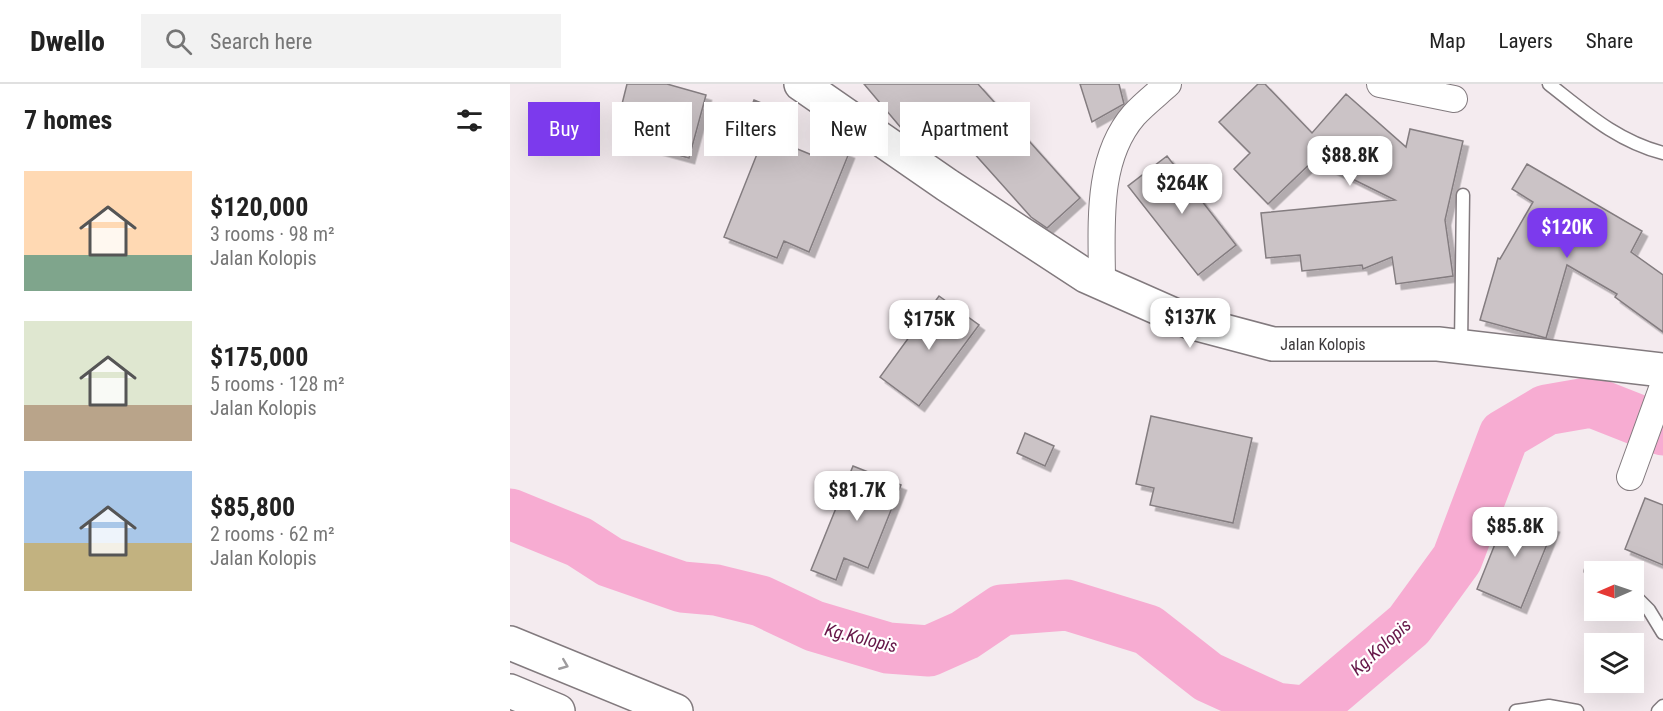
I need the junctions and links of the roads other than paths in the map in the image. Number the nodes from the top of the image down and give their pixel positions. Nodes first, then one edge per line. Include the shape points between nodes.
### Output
1 (801, 84) edge
2 (1167, 84) edge
3 (1380, 84) edge
4 (1549, 84) edge
5 (1454, 99) dead end
6 (1663, 153) edge
7 (1463, 195) dead end
8 (1102, 284) junction
9 (1461, 346) junction
10 (1661, 386) edge
11 (1630, 477) dead end
12 (1644, 605) edge
13 (1663, 633) edge
14 (510, 643) edge
15 (510, 691) edge
16 (1663, 706) edge
17 (558, 711) edge
18 (676, 711) edge
19 (1516, 711) edge
20 (1577, 711) edge
21 (1658, 711) edge

1 - 8 main road, Jalan Kolopis via 957,192
2 - 8 street via 1134,115 1117,140 1108,167 1102,219
3 - 5 street
4 - 6 lane via 1617,135
7 - 9 lane
8 - 9 main road, Jalan Kolopis via 1190,322 1273,344
9 - 10 main road, Jalan Kolopis
10 - 11 street
12 - 13 lane
14 -> 18 main road
15 - 17 main road
16 - 21 lane
19 - 20 lane via 1549,706

